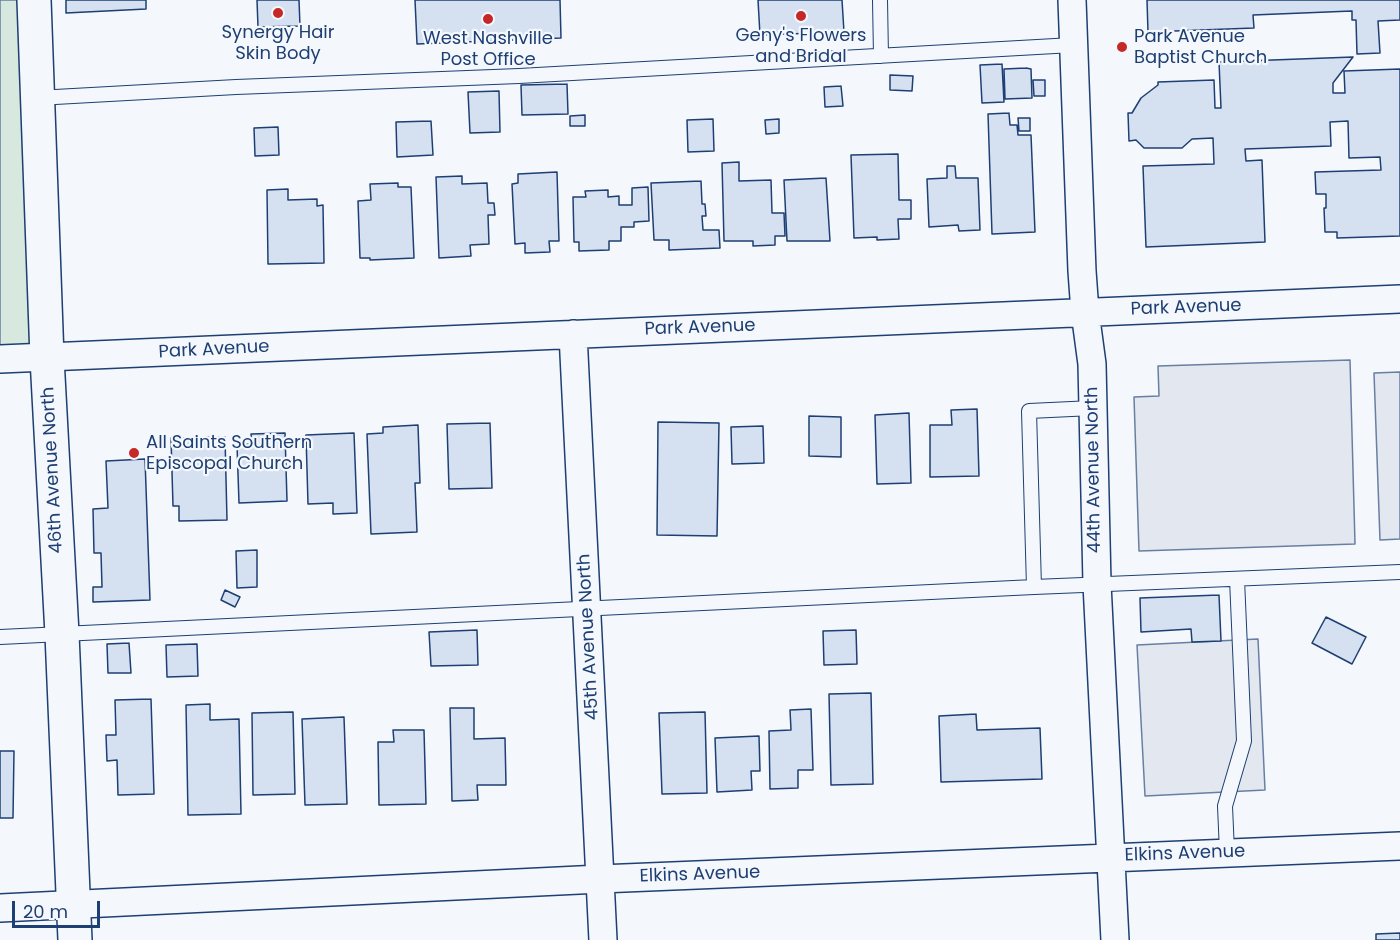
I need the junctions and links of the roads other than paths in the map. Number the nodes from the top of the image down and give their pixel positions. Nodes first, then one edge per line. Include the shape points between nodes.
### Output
1 (34, 0) edge
2 (880, 0) edge
3 (1072, 0) edge
4 (1073, 45) junction
5 (881, 56) junction
6 (37, 98) junction
7 (1400, 299) edge
8 (1085, 312) junction
9 (573, 334) junction
10 (47, 358) junction
11 (0, 359) edge
12 (1094, 408) junction
13 (1400, 573) edge
14 (1237, 579) junction
15 (1097, 584) junction
16 (1034, 587) junction
17 (587, 608) junction
18 (62, 634) junction
19 (0, 637) edge
20 (1400, 846) edge
21 (1227, 852) junction
22 (1110, 857) junction
23 (600, 879) junction
24 (74, 904) junction
25 (0, 908) edge
26 (75, 940) edge
27 (603, 940) edge
28 (1115, 940) edge

1 - 6 main road, 46th Avenue North
2 - 5 lane
3 - 4 street, 44th Avenue North
4 - 5 lane
4 - 8 street, 44th Avenue North
5 - 6 lane
6 - 10 main road, 46th Avenue North
7 - 8 street, Park Avenue
8 - 9 street, Park Avenue
8 - 12 street, 44th Avenue North
9 - 10 street, Park Avenue
9 - 17 street, 45th Avenue North
10 - 11 street, Park Avenue
10 - 18 main road, 46th Avenue North
12 - 15 street, 44th Avenue North
12 - 16 lane via 1029,411
13 - 14 lane
14 - 15 lane
14 - 21 lane via 1244,741 1225,806
15 - 16 lane
15 - 22 street, 44th Avenue North
16 - 17 lane
17 - 18 lane
17 - 23 street, 45th Avenue North
18 - 19 lane
18 - 24 main road, 46th Avenue North
20 - 21 street, Elkins Avenue
21 - 22 street, Elkins Avenue
22 - 23 street, Elkins Avenue
22 - 28 street, 44th Avenue North
23 - 24 street, Elkins Avenue
23 - 27 street, 45th Avenue North
24 - 25 street, Elkins Avenue
24 - 26 main road, 46th Avenue North

